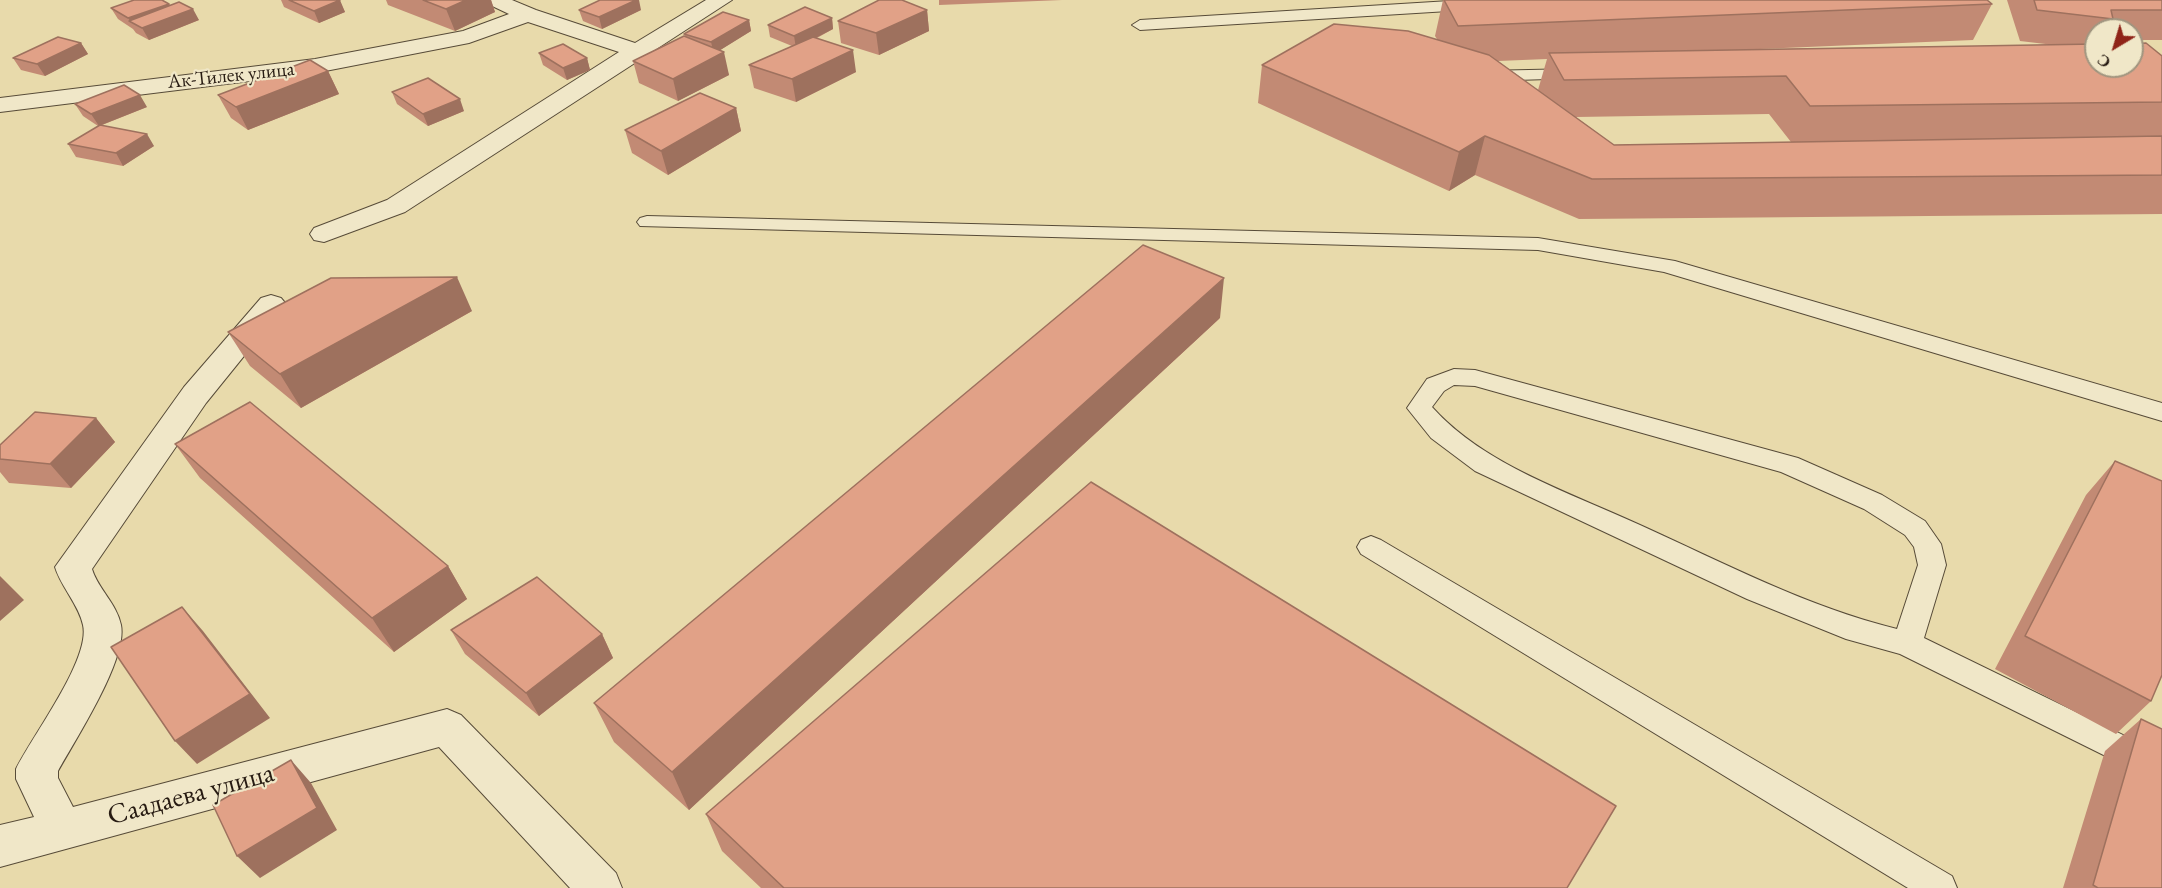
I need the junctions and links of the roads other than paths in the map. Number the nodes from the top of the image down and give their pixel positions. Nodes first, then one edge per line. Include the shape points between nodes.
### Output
1 (495, 0) edge
2 (721, 0) edge
3 (1546, 0) edge
4 (528, 15) junction
5 (1140, 25) dead end
6 (637, 51) junction
7 (1589, 74) edge
8 (1512, 95) edge
9 (0, 105) edge
10 (647, 222) dead end
11 (324, 234) dead end
12 (271, 304) dead end
13 (2162, 412) edge
14 (1371, 547) dead end
15 (1907, 644) junction
16 (2162, 770) edge
17 (62, 830) junction
18 (0, 846) edge
19 (600, 888) edge
20 (1940, 888) edge

1 - 4 street
2 - 6 street
3 - 5 lane
4 - 6 street
4 - 9 street, Ак-Тилек улица via 469,36 315,66
6 - 11 street via 396,206
7 - 8 lane via 1483,76
10 - 13 lane via 1538,244 1667,266
12 - 17 street via 195,395 73,567 76,581 103,626 101,649 90,674 37,769 37,779
14 - 20 lane
15 - 15 lane via 1856,631 1757,591 1484,464 1440,432 1419,408 1431,388 1449,376 1475,378 1789,465 1873,502 1915,528 1927,544 1932,564
15 - 16 lane
17 - 18 street, Саадаева улица
17 - 19 street, Саадаева улица via 447,728

